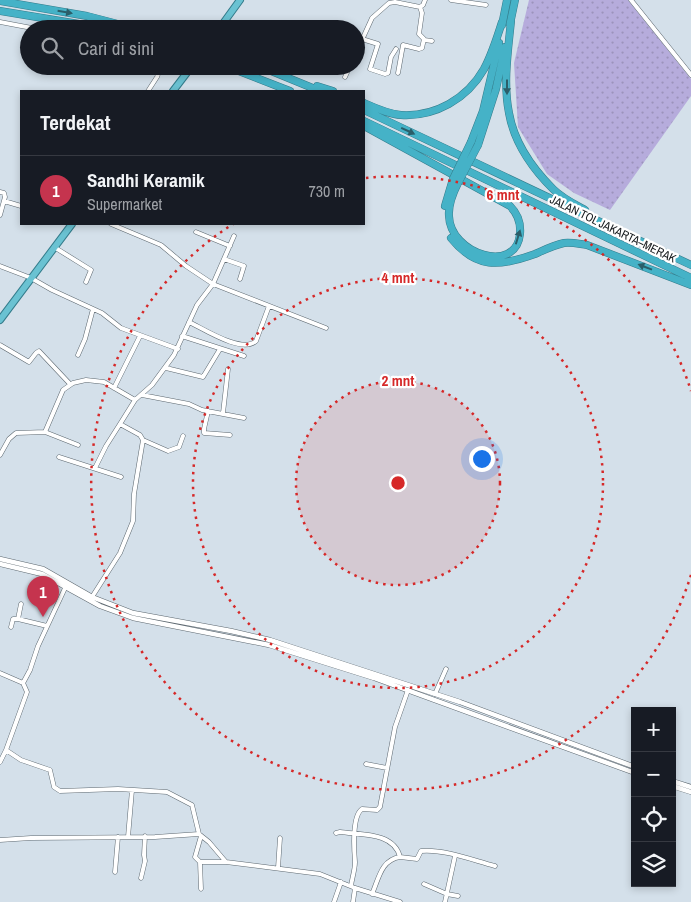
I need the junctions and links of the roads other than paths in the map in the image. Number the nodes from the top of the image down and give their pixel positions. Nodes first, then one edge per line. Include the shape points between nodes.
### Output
1 (240, 0) edge
2 (386, 0) edge
3 (425, 0) edge
4 (451, 0) edge
5 (507, 0) edge
6 (515, 0) edge
7 (631, 0) edge
8 (0, 1) edge
9 (486, 5) dead end
10 (385, 6) junction
11 (420, 6) junction
12 (0, 11) edge
13 (50, 20) edge
14 (102, 20) edge
15 (226, 20) edge
16 (511, 21) junction
17 (0, 22) edge
18 (502, 22) junction
19 (20, 26) edge
20 (365, 33) edge
21 (365, 40) edge
22 (424, 40) junction
23 (432, 41) dead end
24 (402, 52) junction
25 (398, 73) dead end
26 (158, 75) edge
27 (185, 75) edge
28 (249, 75) edge
29 (282, 75) edge
30 (691, 75) edge
31 (290, 78) junction
32 (149, 90) edge
33 (174, 90) edge
34 (287, 90) edge
35 (318, 90) edge
36 (330, 90) edge
37 (365, 103) edge
38 (365, 110) edge
39 (365, 121) edge
40 (365, 127) edge
41 (474, 143) junction
42 (455, 181) junction
43 (0, 192) edge
44 (4, 201) junction
45 (20, 206) edge
46 (0, 215) edge
47 (71, 225) edge
48 (113, 225) edge
49 (196, 232) dead end
50 (234, 236) dead end
51 (230, 246) junction
52 (54, 248) junction
53 (224, 259) junction
54 (691, 265) edge
55 (0, 266) edge
56 (31, 278) junction
57 (691, 278) edge
58 (240, 279) dead end
59 (86, 282) dead end
60 (213, 284) junction
61 (691, 285) edge
62 (269, 306) junction
63 (93, 309) junction
64 (0, 320) edge
65 (189, 322) junction
66 (326, 328) dead end
67 (140, 336) junction
68 (182, 336) junction
69 (0, 345) edge
70 (178, 349) junction
71 (220, 349) junction
72 (236, 354) junction
73 (78, 355) dead end
74 (244, 356) dead end
75 (234, 360) dead end
76 (166, 368) junction
77 (228, 369) dead end
78 (70, 384) junction
79 (114, 388) junction
80 (142, 395) junction
81 (135, 400) junction
82 (208, 411) junction
83 (223, 413) junction
84 (244, 418) dead end
85 (120, 424) junction
86 (45, 432) junction
87 (230, 435) dead end
88 (183, 436) dead end
89 (143, 440) junction
90 (78, 445) dead end
91 (0, 455) edge
92 (59, 458) dead end
93 (94, 468) junction
94 (121, 476) dead end
95 (0, 559) edge
96 (0, 564) edge
97 (29, 568) junction
98 (67, 584) junction
99 (92, 597) junction
100 (21, 604) dead end
101 (18, 619) junction
102 (47, 626) junction
103 (11, 627) dead end
104 (446, 669) dead end
105 (0, 673) edge
106 (23, 683) junction
107 (408, 688) junction
108 (434, 694) junction
109 (6, 750) junction
110 (0, 762) edge
111 (366, 764) dead end
112 (631, 767) edge
113 (387, 768) junction
114 (631, 772) edge
115 (676, 782) edge
116 (676, 787) edge
117 (691, 787) edge
118 (132, 790) junction
119 (691, 792) edge
120 (336, 833) dead end
121 (355, 834) junction
122 (200, 835) junction
123 (145, 836) junction
124 (118, 837) junction
125 (128, 837) junction
126 (280, 838) dead end
127 (0, 840) edge
128 (455, 856) junction
129 (400, 857) junction
130 (200, 862) junction
131 (226, 862) junction
132 (495, 866) dead end
133 (278, 868) junction
134 (115, 872) dead end
135 (141, 878) dead end
136 (341, 882) junction
137 (424, 884) dead end
138 (353, 887) junction
139 (201, 889) dead end
140 (372, 894) junction
141 (447, 894) junction
142 (458, 896) dead end
143 (334, 902) edge
144 (354, 902) edge
145 (400, 902) edge
146 (445, 902) edge

1 - 15 highway
2 - 10 street
3 - 11 street
4 - 9 street
5 - 18 highway
6 - 16 highway
7 - 30 street
8 -> 14 highway
10 - 11 street via 392,2
10 - 20 street via 372,18
11 - 22 street via 419,34
12 - 13 highway
16 - 41 highway via 496,89
16 -> 54 highway via 509,114 516,138 530,160 554,190 568,200
17 - 19 street
18 - 37 highway via 484,70 471,87 452,103 430,111 400,115
18 - 41 highway via 489,90
21 - 24 street via 378,44 370,69 385,74 388,73 394,48
22 - 23 street
22 - 24 street via 420,49 404,44
24 - 25 street
26 - 32 street
27 - 33 highway
28 - 34 highway
29 - 31 highway
31 - 35 highway
31 - 36 highway
38 -> 54 highway, JALAN TOL JAKARTA–MERAK
39 - 57 highway, JALAN TOL JAKARTA–MERAK
42 -> 40 highway via 448,215 454,235 467,248 494,257 514,248 520,238 521,227 510,206
41 - 42 highway, bridge
61 -> 42 highway via 587,245 574,243 551,246 512,261 493,263 478,260 462,251 450,237 446,226 445,205
43 - 44 street via 5,195
44 - 45 street
44 - 46 street
47 - 52 highway
48 - 60 street via 161,245
49 - 51 street
50 - 51 street
51 - 53 street
52 - 56 highway
52 - 59 street via 91,270
53 - 58 street via 244,266
53 - 60 street
55 - 56 street
56 - 63 street
56 - 64 highway
60 - 62 street
60 - 65 street
62 - 65 street via 256,341 249,346 235,344
62 - 66 street
63 - 67 street
63 - 73 street via 86,339
65 - 68 street
67 - 70 street
67 - 79 street
68 - 70 street
68 - 71 street
69 - 78 street via 29,362 39,351
70 - 76 street
71 - 72 street
71 - 76 street via 203,377
72 - 74 street
72 - 75 street
76 - 80 street
77 - 83 street
78 - 79 street via 86,380 104,382
78 - 86 street via 63,390
79 - 81 street
80 - 81 street
80 - 82 street
81 - 85 street
82 - 83 street
82 - 87 street via 204,432
83 - 84 street
85 - 89 street
85 - 93 street
86 - 90 street
86 - 91 street via 16,434 9,439
88 - 89 street via 179,447 168,451
89 - 99 street via 133,521 120,553
92 - 93 street
93 - 94 street
95 - 97 street
96 - 97 street
97 - 98 street
98 - 99 street
98 - 102 street
98 - 107 street via 100,606 133,618 262,643
99 - 107 street via 142,615 263,638
100 - 101 street
101 - 102 street
101 - 103 street via 13,619
102 - 106 street
104 - 108 street
105 - 106 street
106 - 109 street via 27,692
107 - 108 street
107 - 113 street via 395,727
107 - 114 street
108 - 112 street
109 - 110 street
109 - 118 street via 50,770 54,787 58,790
111 - 113 street
113 - 121 street via 380,807 377,810 359,810
115 - 117 street
116 - 119 street
118 - 122 street via 167,792 191,804
118 - 125 street
120 - 121 street
121 - 129 street via 385,839 396,846
121 - 138 street
122 - 123 street
122 - 130 street via 195,857
122 - 131 street
123 - 125 street
123 - 135 street
124 - 125 street
124 - 127 street
124 - 134 street
126 - 133 street
128 - 129 street via 423,851 417,859
128 - 132 street
128 - 141 street
129 - 140 street via 386,863
130 - 131 street
130 - 139 street
131 - 133 street
133 - 136 street via 320,874
136 - 138 street
136 - 143 street
137 - 141 street
138 - 140 street
138 - 144 street
140 - 145 street
141 - 142 street
141 - 146 street

